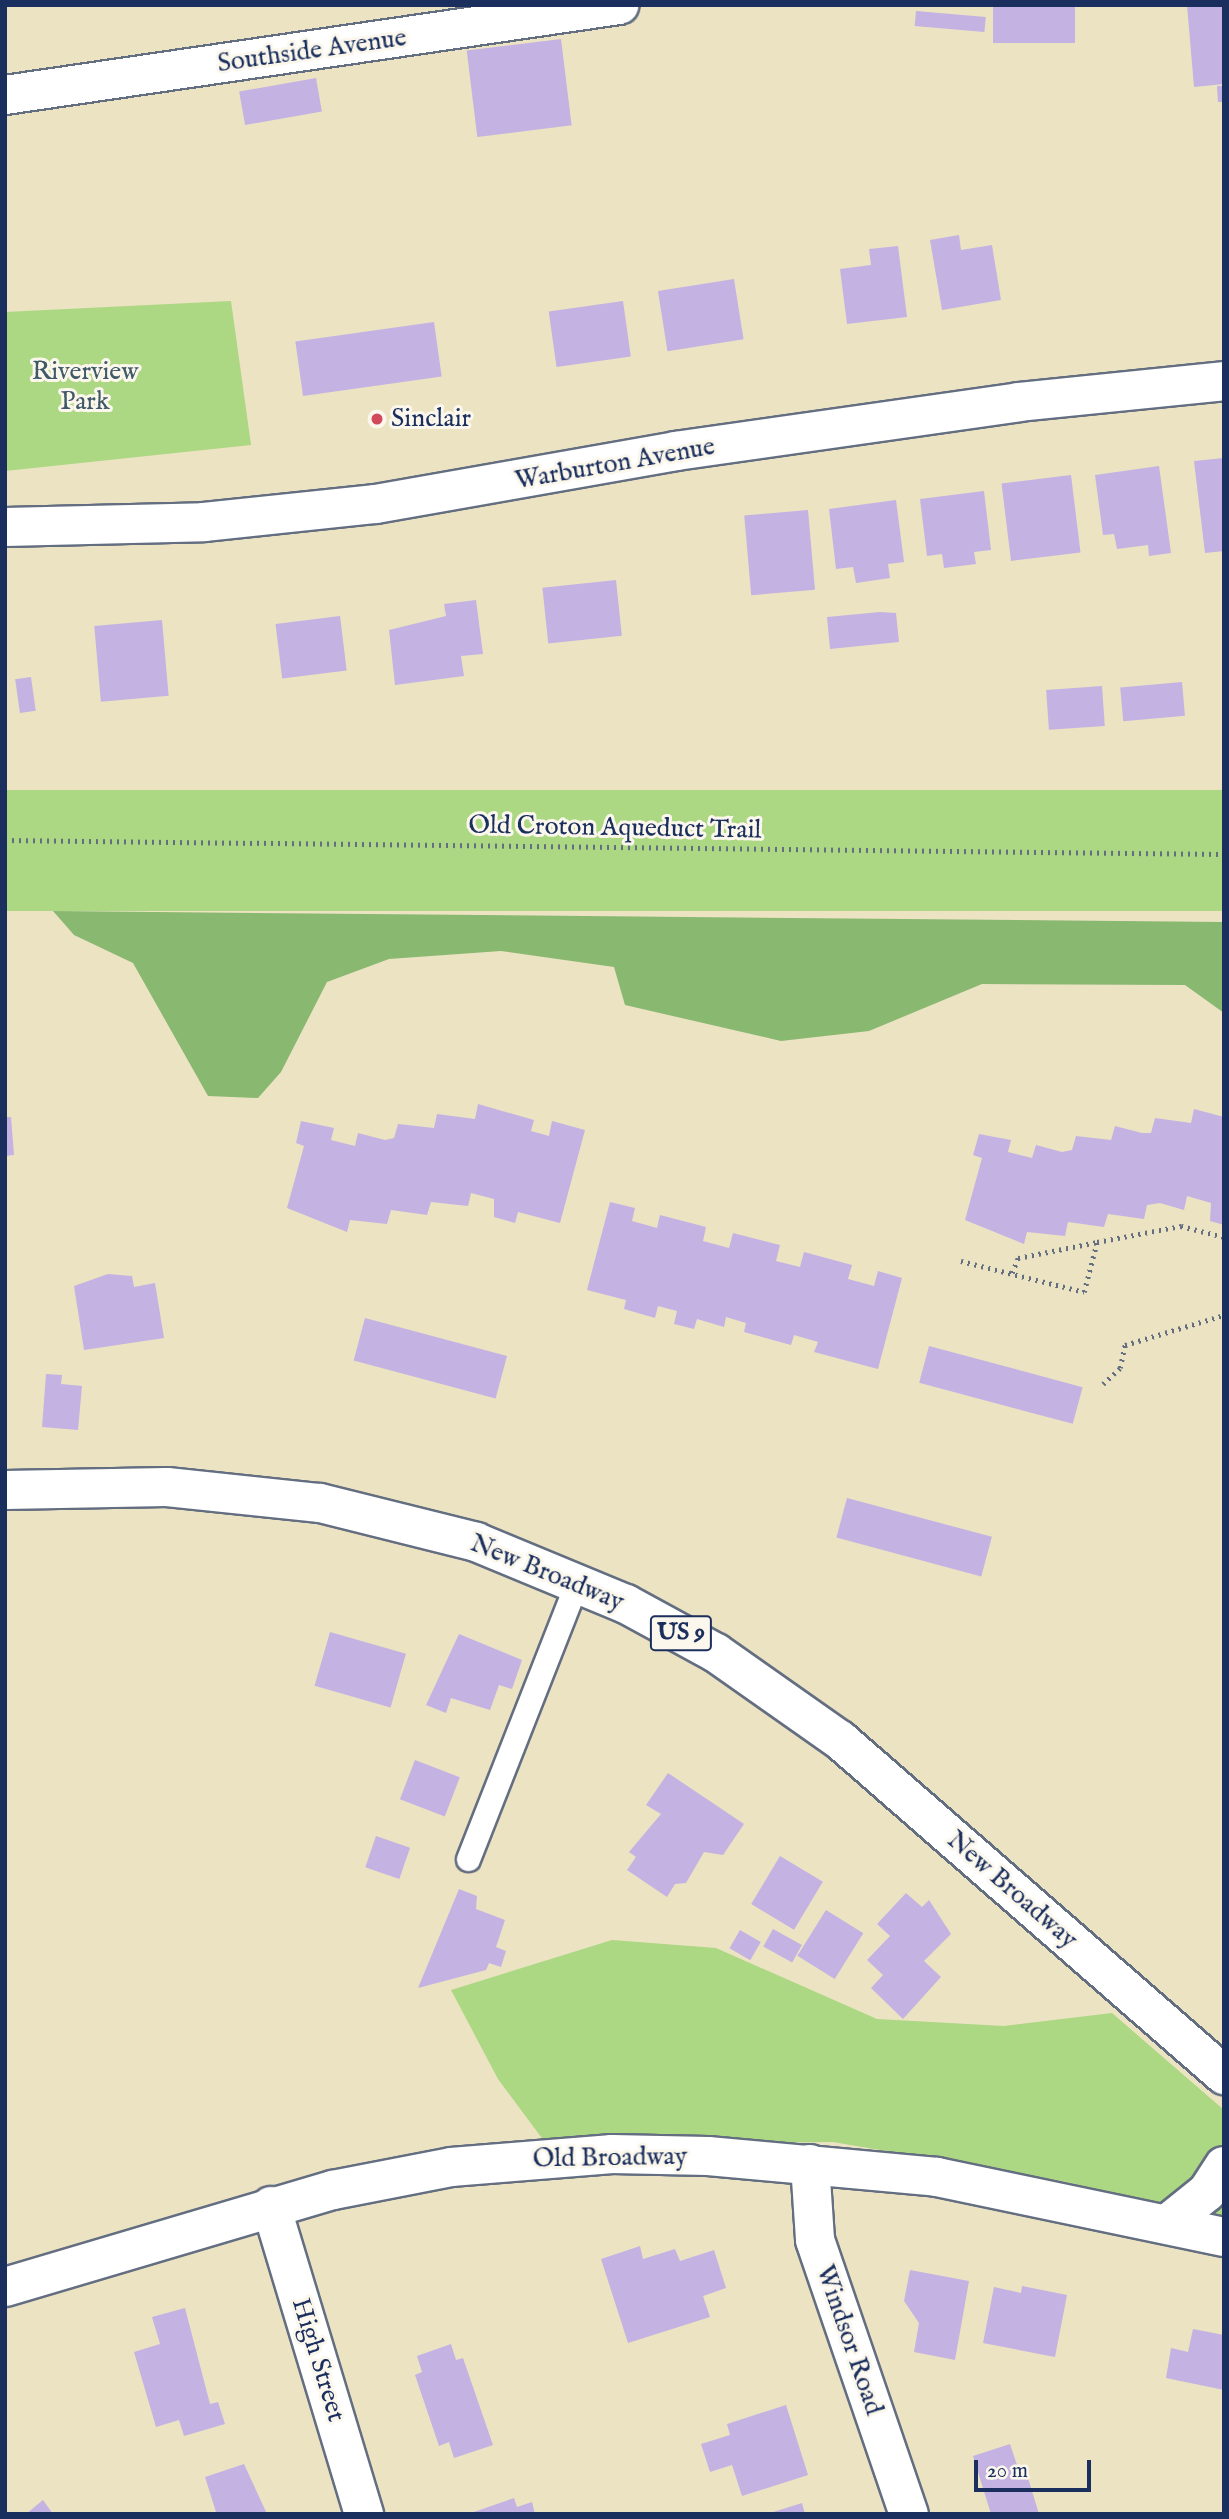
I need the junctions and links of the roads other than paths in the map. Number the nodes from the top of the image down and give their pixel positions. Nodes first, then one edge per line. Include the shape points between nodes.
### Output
1 (619, 5) edge
2 (5, 95) edge
3 (1224, 381) edge
4 (5, 527) edge
5 (5, 1490) edge
6 (577, 1582) junction
7 (468, 1859) dead end
8 (1223, 2076) edge
9 (810, 2164) junction
10 (1224, 2166) edge
11 (271, 2206) junction
12 (1167, 2224) junction
13 (1224, 2237) edge
14 (5, 2287) edge
15 (364, 2514) edge
16 (908, 2514) edge

1 - 2 main road, Southside Avenue
3 - 4 main road, Warburton Avenue via 1019,402 676,451 376,504 204,522
5 - 6 main road, New Broadway / US 9 via 167,1487 320,1503 476,1542
6 - 7 lane
6 - 8 main road, New Broadway / US 9 via 716,1653 820,1726
9 - 11 main road, Old Broadway via 664,2153 509,2161 395,2177
9 - 12 main road, Old Broadway via 937,2177
9 - 16 main road, Windsor Road via 815,2240
10 - 12 main road via 1207,2192
11 - 14 main road, Old Broadway
11 - 15 main road, High Street
12 - 13 main road, Old Broadway

